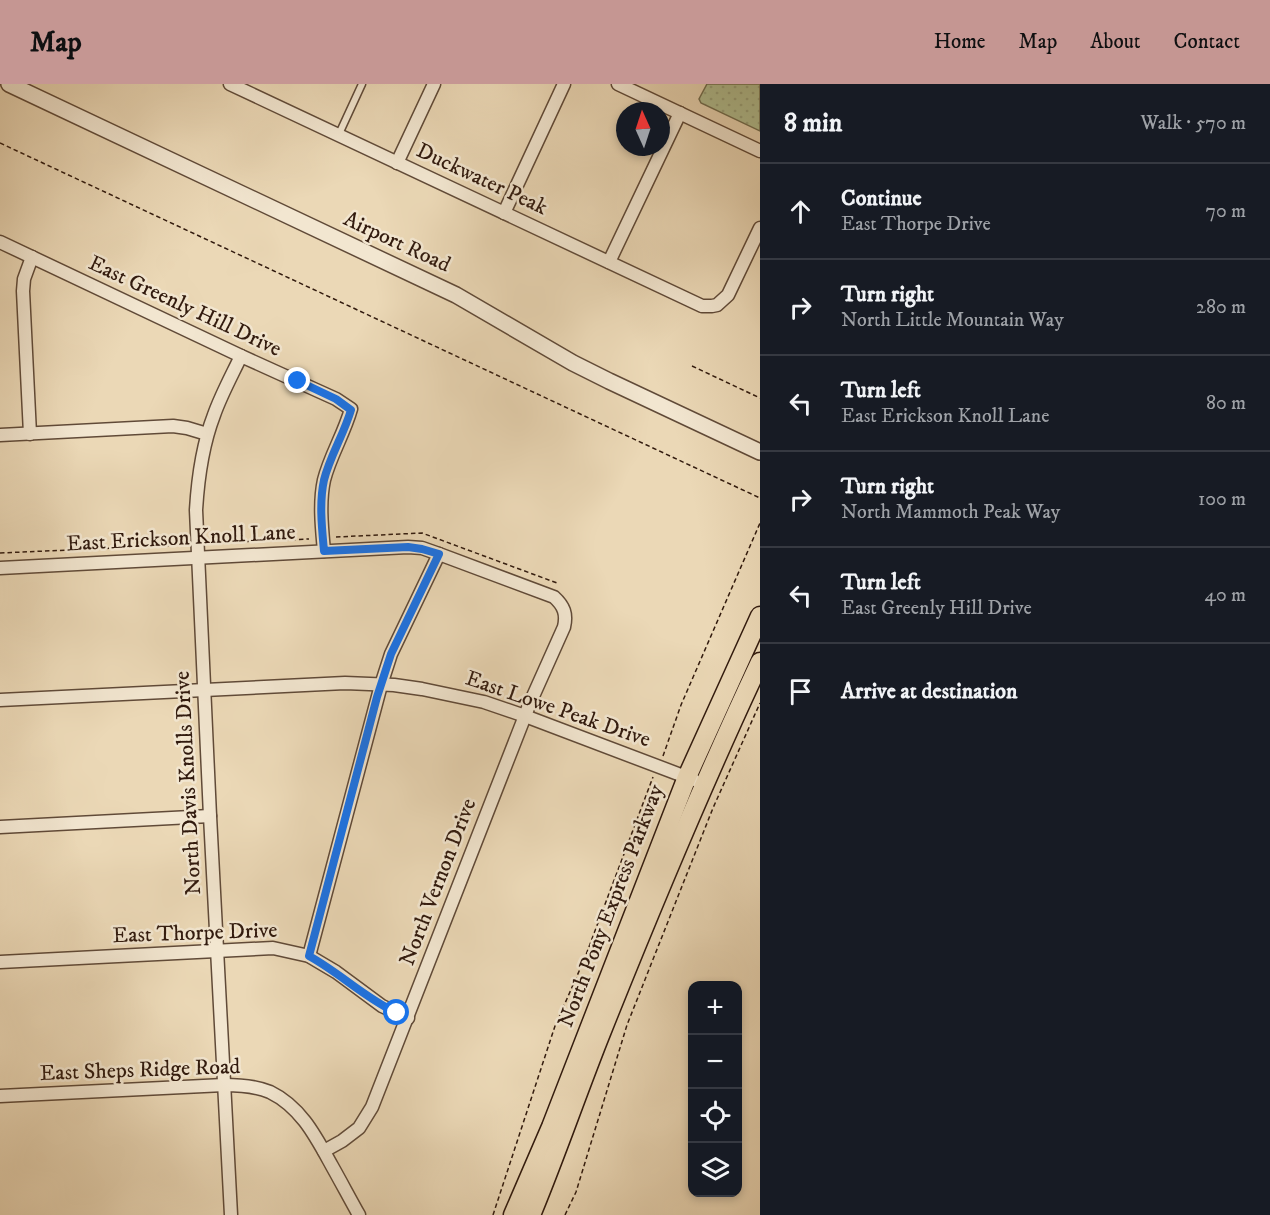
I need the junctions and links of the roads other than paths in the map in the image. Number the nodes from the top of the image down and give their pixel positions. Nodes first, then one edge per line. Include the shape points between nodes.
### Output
1 (9, 84) edge
2 (230, 84) edge
3 (362, 84) edge
4 (434, 84) edge
5 (564, 84) edge
6 (618, 84) edge
7 (252, 89) edge
8 (680, 113) junction
9 (339, 134) junction
10 (760, 151) edge
11 (397, 163) junction
12 (504, 213) junction
13 (760, 228) edge
14 (0, 242) edge
15 (32, 257) junction
16 (609, 262) junction
17 (241, 356) junction
18 (30, 434) junction
19 (207, 434) junction
20 (0, 435) edge
21 (760, 452) edge
22 (324, 551) junction
23 (439, 554) junction
24 (198, 559) junction
25 (0, 568) edge
26 (564, 610) joint
27 (760, 616) edge
28 (760, 662) edge
29 (381, 685) junction
30 (204, 689) junction
31 (0, 700) edge
32 (525, 716) junction
33 (696, 781) junction
34 (210, 816) junction
35 (0, 827) edge
36 (217, 950) junction
37 (309, 956) junction
38 (0, 962) edge
39 (408, 1018) junction
40 (224, 1085) junction
41 (0, 1096) edge
42 (324, 1151) junction
43 (231, 1215) edge
44 (359, 1215) edge
45 (513, 1215) edge
46 (531, 1215) edge

1 - 21 street, Airport Road via 456,295 582,368
2 - 7 street, Duckwater Peak
3 - 9 lane
4 - 11 street
5 - 12 street
6 - 8 street
7 - 9 street, Duckwater Peak
8 - 10 street
8 - 16 street
9 - 11 street, Duckwater Peak
11 - 12 street, Duckwater Peak
12 - 16 street, Duckwater Peak
13 - 16 street, Duckwater Peak via 729,295 717,305 702,306
14 - 15 street, East Greenly Hill Drive
15 - 17 street, East Greenly Hill Drive
15 - 18 street via 23,291
17 - 19 street, North Davis Knolls Drive
17 - 22 street, East Greenly Hill Drive via 336,399 351,410 324,482
18 - 19 street via 173,426
18 - 20 street
19 - 24 street, North Davis Knolls Drive via 197,487
22 - 23 street, East Erickson Knoll Lane via 408,547
22 - 24 street, East Erickson Knoll Lane
23 - 26 street, East Erickson Knoll Lane via 554,597
23 - 29 street via 391,654
24 - 25 street, East Erickson Knoll Lane
24 - 30 street, North Davis Knolls Drive
26 - 32 street, North Vernon Drive via 564,627
27 - 33 main road, North Pony Express Parkway
28 - 33 main road, North Pony Express Parkway
29 - 30 street, East Lowe Peak Drive
29 - 32 street, East Lowe Peak Drive via 457,695
29 - 37 street
30 - 31 street, East Lowe Peak Drive
30 - 34 street, North Davis Knolls Drive
32 - 33 street, East Lowe Peak Drive
32 - 39 street, North Vernon Drive
33 - 45 main road, North Pony Express Parkway
33 - 46 main road, North Pony Express Parkway
34 - 35 street
34 - 36 street, North Davis Knolls Drive
36 - 37 street, East Thorpe Drive via 273,948
36 - 38 street, East Thorpe Drive
36 - 40 street, North Davis Knolls Drive
37 - 39 street, East Thorpe Drive via 382,1006
39 - 42 street, North Vernon Drive via 372,1107 358,1128
40 - 41 street, East Sheps Ridge Road
40 - 42 street, East Sheps Ridge Road via 253,1087 284,1101 301,1116
40 - 43 street, North Davis Knolls Drive
42 - 44 street, East Sheps Ridge Road

